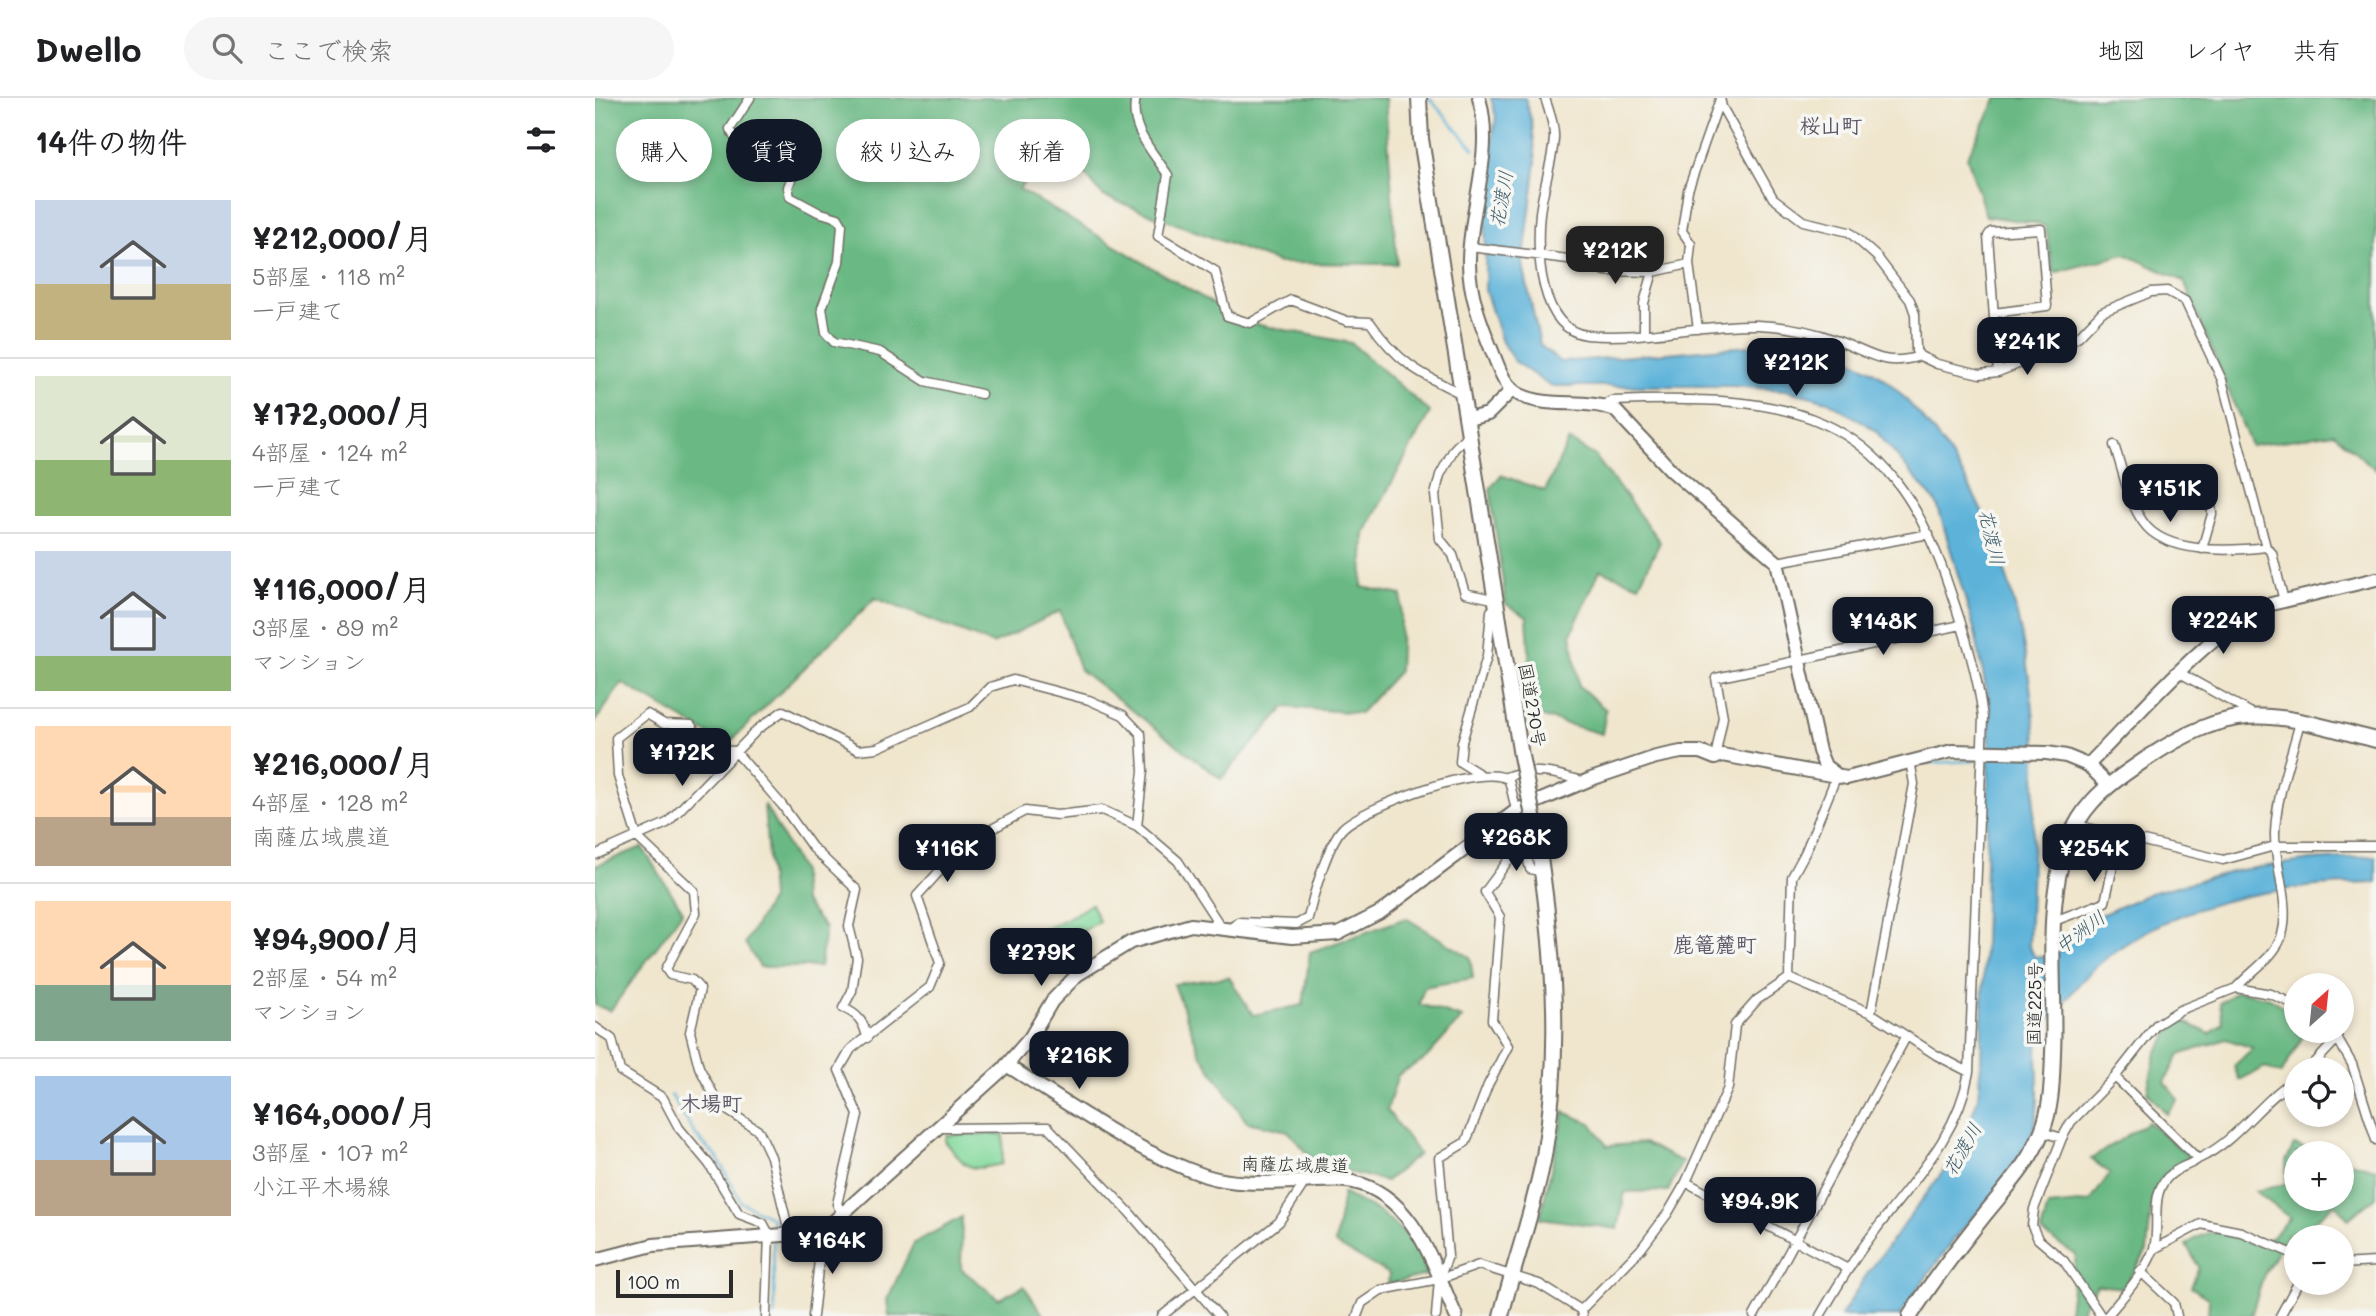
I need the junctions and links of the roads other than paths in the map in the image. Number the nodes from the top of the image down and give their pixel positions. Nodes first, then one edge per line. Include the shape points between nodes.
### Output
1 (750, 98) edge
2 (1136, 98) edge
3 (1419, 98) edge
4 (1479, 98) edge
5 (1545, 98) edge
6 (1720, 98) edge
7 (1475, 247) junction
8 (1536, 255) junction
9 (1689, 264) junction
10 (1653, 272) junction
11 (1994, 313) junction
12 (1698, 329) junction
13 (1644, 334) junction
14 (1920, 356) junction
15 (1998, 372) junction
16 (1512, 390) junction
17 (981, 394) dead end
18 (1462, 394) junction
19 (1603, 405) junction
20 (1469, 426) junction
21 (2114, 445) dead end
22 (2210, 495) dead end
23 (1929, 534) junction
24 (2266, 547) junction
25 (2202, 549) junction
26 (1777, 562) junction
27 (2376, 579) edge
28 (2284, 601) junction
29 (1498, 603) junction
30 (1961, 625) junction
31 (1799, 662) junction
32 (2180, 673) junction
33 (2255, 715) junction
34 (2300, 722) junction
35 (2376, 740) edge
36 (735, 751) junction
37 (1984, 751) junction
38 (1715, 758) junction
39 (1910, 760) junction
40 (2088, 765) junction
41 (1481, 775) junction
42 (1837, 775) junction
43 (1506, 777) junction
44 (1585, 782) junction
45 (2109, 786) junction
46 (1517, 810) junction
47 (2076, 825) junction
48 (1137, 827) junction
49 (2120, 835) junction
50 (637, 837) junction
51 (1522, 842) junction
52 (2376, 846) edge
53 (2275, 850) junction
54 (595, 855) edge
55 (1543, 872) junction
56 (2054, 921) junction
57 (1226, 928) junction
58 (1789, 978) junction
59 (2236, 988) junction
60 (2284, 999) edge
61 (1871, 1013) junction
62 (595, 1027) edge
63 (1906, 1037) junction
64 (867, 1038) junction
65 (2329, 1043) edge
66 (2341, 1043) edge
67 (2318, 1057) edge
68 (1006, 1065) junction
69 (1969, 1072) junction
70 (2115, 1077) junction
71 (2284, 1087) edge
72 (2376, 1102) edge
73 (2364, 1104) junction
74 (941, 1128) junction
75 (2042, 1132) junction
76 (2062, 1138) junction
77 (2376, 1140) edge
78 (2198, 1160) junction
79 (1305, 1182) junction
80 (1686, 1182) junction
81 (842, 1213) junction
82 (789, 1232) junction
83 (822, 1232) junction
84 (769, 1234) junction
85 (1796, 1240) junction
86 (2154, 1249) junction
87 (2284, 1250) edge
88 (595, 1260) edge
89 (2376, 1262) edge
90 (2354, 1263) edge
91 (1848, 1269) junction
92 (2140, 1271) junction
93 (1513, 1277) junction
94 (1439, 1279) junction
95 (1194, 1288) junction
96 (2291, 1295) edge
97 (1581, 1313) edge
98 (766, 1316) edge
99 (813, 1316) edge
100 (1161, 1316) edge
101 (1219, 1316) edge
102 (1357, 1316) edge
103 (1436, 1316) edge
104 (1456, 1316) edge
105 (1501, 1316) edge
106 (1755, 1316) edge
107 (1820, 1316) edge
108 (1910, 1316) edge
109 (2101, 1316) edge
110 (2107, 1316) edge
111 (2177, 1316) edge
112 (2280, 1316) edge

1 - 17 street via 730,129 736,140 789,156 797,165 788,187 790,197 838,218 842,225 839,262 821,308 825,332 834,342 880,352 925,381
2 - 18 street via 1132,112 1137,128 1168,175 1158,236 1215,271 1227,316 1250,323 1291,300 1347,321 1370,322 1380,340 1418,373
3 - 18 highway, 国道270号 via 1421,139
4 - 7 street via 1485,137
5 - 8 street via 1554,137
6 - 9 street via 1688,190 1682,231 1691,244
6 - 14 street via 1773,198 1803,221 1849,232 1877,257 1915,314
7 - 8 street
7 - 16 street via 1475,304
8 - 10 street via 1576,260 1606,271
8 - 13 street via 1547,298 1562,323 1585,335
9 - 10 street
9 - 12 street
10 - 13 street via 1644,303
11 - 11 street via 1991,232 2041,229 2046,306
11 - 15 street
12 - 13 street
12 - 14 street via 1777,326 1834,339 1880,360
14 - 15 street via 1980,374
15 - 24 street via 2070,342 2111,307 2151,292 2178,295 2193,313 2222,380
16 - 19 street via 1540,400
16 - 20 street
18 - 20 highway, 国道270号
19 - 23 street via 1701,398 1766,405 1812,419 1853,439 1881,462
19 - 26 street via 1615,410 1671,470
20 - 29 highway, 国道270号
20 - 29 street via 1440,475 1435,495 1440,539 1453,555 1465,593
21 - 25 street via 2142,521 2163,537
22 - 25 street via 2212,514
23 - 26 street
23 - 30 street
24 - 25 street
24 - 28 street via 2272,553
26 - 31 street
27 - 28 street
28 - 32 street via 2247,614
29 - 41 street via 1490,611 1487,656 1460,762
29 - 55 highway, 国道270号, bridge
30 - 31 street
30 - 37 street via 1979,691
31 - 38 street via 1716,678 1723,717
31 - 42 street via 1819,751 1825,766
32 - 33 street
32 - 40 street
33 - 34 highway, 国道225号
33 - 45 highway, 国道225号 via 2187,732
34 - 35 highway, 国道225号
34 - 53 street via 2276,816
36 - 48 street via 783,711 858,750 877,748 970,707 990,687 1013,680 1089,700 1123,715 1141,734 1143,771
36 - 50 street via 667,823
36 - 50 street via 717,751 702,743 691,725 664,724 647,714 632,723 616,738 618,776
36 - 64 street via 812,848 857,890 849,926 857,958 852,991 843,1008 855,1013
37 - 39 street via 1945,752
37 - 40 street via 2047,753
37 - 69 street
38 - 42 street via 1722,755
38 - 44 street via 1681,752 1633,763
39 - 42 street via 1854,778
39 - 61 street via 1914,784
40 - 45 street
41 - 43 street
41 - 57 street via 1378,806 1342,829 1308,918 1297,924 1238,922
42 - 58 street via 1792,877
43 - 44 street via 1517,772 1557,773
43 - 46 street
44 - 46 street
45 - 47 highway, 国道225号
46 - 51 street
46 - 57 street via 1381,912 1338,934 1292,937
47 - 49 street
47 - 56 highway, 国道225号 via 2060,867
48 - 57 street via 1178,861
48 - 64 street via 1103,810 1058,815 1025,811 964,844 917,896 940,963 930,986
49 - 53 street via 2223,860
49 - 56 street via 2105,902
50 - 54 street
50 - 82 street via 694,891 696,913 666,969 670,975 692,980 700,989 690,1032 699,1067 719,1105 759,1131 771,1157
51 - 55 street via 1530,869
51 - 94 street via 1485,892 1500,916 1492,1020 1508,1046 1487,1085 1466,1142 1439,1158 1448,1256
52 - 53 street
53 - 59 street via 2284,918 2277,948
55 - 93 highway, 国道270号 via 1556,1001 1555,1069 1543,1157
56 - 75 highway, 国道225号 via 2055,1025 2051,1087
57 - 68 street via 1191,926 1131,942 1100,959 1052,1000 1030,1038
58 - 61 street
58 - 80 street via 1757,1000 1735,1025 1728,1088
59 - 60 street
59 - 70 street via 2180,1010 2156,1025
61 - 63 street
62 - 84 street via 612,1039 620,1070 663,1098 739,1214 763,1223
63 - 69 street
63 - 85 street
64 - 81 street via 851,1049 839,1070 858,1115 837,1204
65 - 67 street
66 - 73 street
68 - 74 street
68 - 79 street, 南薩広域農道 via 1179,1167 1241,1183
69 - 91 street via 1965,1096 1940,1146
70 - 76 street via 2071,1122
70 - 78 street
71 - 78 street via 2221,1149
72 - 73 street
73 - 77 street
74 - 81 street
74 - 95 street via 1048,1127
75 - 76 street
75 - 108 highway, 国道225号 via 2027,1161
76 - 109 street via 2034,1209 2032,1226 2038,1239 2064,1261
78 - 86 street via 2164,1181 2156,1201
79 - 94 street, 南薩広域農道 via 1355,1182 1384,1196 1410,1222
79 - 95 street via 1279,1222
80 - 85 street
80 - 97 street via 1641,1249
81 - 83 street
82 - 83 street
82 - 84 street
83 - 99 street
84 - 88 street via 653,1245
84 - 98 street
85 - 91 street
85 - 106 street
86 - 87 street via 2201,1224 2241,1232
86 - 92 street
89 - 90 street
91 - 107 street
92 - 110 street
92 - 111 street via 2173,1303
93 - 94 street via 1479,1265
93 - 97 street via 1539,1284
93 - 105 highway, 国道270号
94 - 102 street via 1381,1290 1362,1303
94 - 103 street
94 - 104 street, 南薩広域農道
95 - 100 street
95 - 101 street
96 - 112 street

